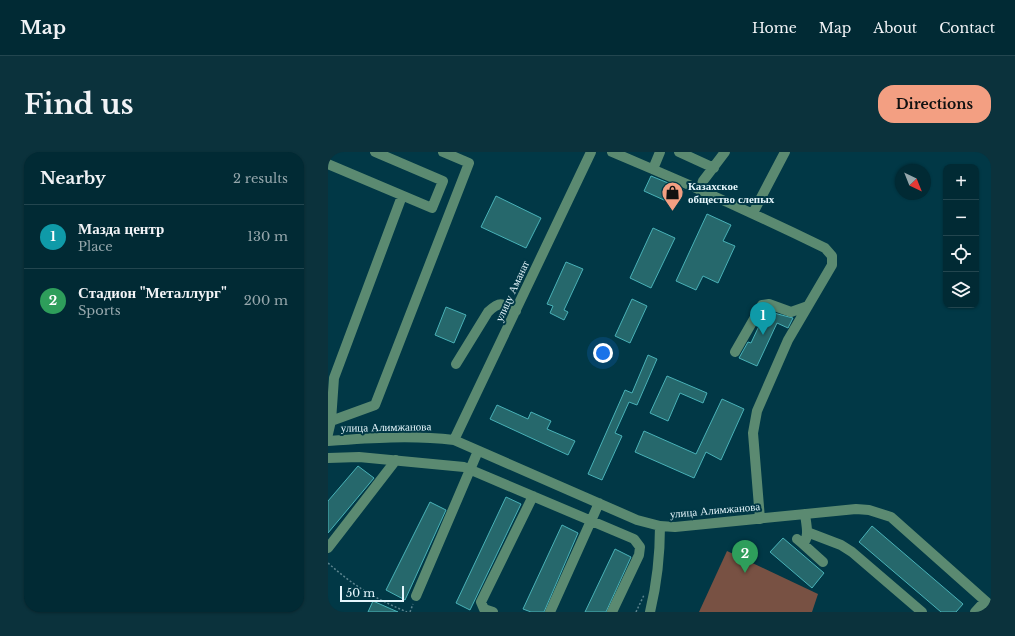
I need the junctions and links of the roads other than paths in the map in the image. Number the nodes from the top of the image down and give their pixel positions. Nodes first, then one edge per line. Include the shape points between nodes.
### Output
1 (375, 152) edge
2 (443, 152) edge
3 (591, 152) edge
4 (612, 152) edge
5 (660, 152) edge
6 (679, 152) edge
7 (725, 152) edge
8 (785, 152) edge
9 (328, 164) edge
10 (714, 168) junction
11 (653, 169) junction
12 (700, 189) junction
13 (402, 196) junction
14 (753, 213) junction
15 (808, 306) junction
16 (516, 311) junction
17 (735, 352) dead end
18 (456, 364) dead end
19 (332, 421) junction
20 (328, 434) edge
21 (454, 440) junction
22 (328, 441) edge
23 (478, 451) junction
24 (328, 458) edge
25 (396, 460) junction
26 (469, 468) junction
27 (533, 496) junction
28 (599, 503) junction
29 (805, 514) junction
30 (760, 518) junction
31 (591, 521) junction
32 (660, 526) junction
33 (807, 532) junction
34 (328, 548) edge
35 (823, 562) dead end
36 (416, 596) dead end
37 (988, 604) edge
38 (479, 609) edge
39 (493, 612) edge
40 (550, 612) edge
41 (612, 612) edge
42 (650, 612) edge
43 (922, 612) edge
44 (976, 612) edge

1 - 13 street via 443,181 432,208
2 - 19 street via 469,163 375,405
3 - 16 street, улицу Аманат
4 - 11 street
5 - 11 street
6 - 10 street
7 - 10 street
8 - 14 street
9 - 13 street
10 - 12 street
11 - 12 street
12 - 14 street
13 - 19 street via 334,378
14 - 15 street via 830,252 832,265
15 - 17 street via 791,312 769,304 762,305
15 - 30 street via 788,340 754,423
16 - 18 street via 502,304 492,308
16 - 21 street, улицу Аманат
19 - 20 street
21 - 22 street, улица Алимжанова via 379,437
21 - 23 street, улица Алимжанова
23 - 26 street
23 - 28 street, улица Алимжанова
24 - 25 street
25 - 26 street
25 - 34 street
26 - 27 street
26 - 36 street
27 - 31 street
27 - 38 street
28 - 31 street
28 - 32 street, улица Алимжанова via 637,520
29 - 30 street, улица Алимжанова
29 - 33 street
29 - 37 street, улица Алимжанова via 856,509 870,510 891,517
30 - 32 street, улица Алимжанова
31 - 40 street
31 - 41 street via 634,539 640,547 639,555
32 - 42 street via 659,564
33 - 35 street via 806,541 800,542
33 - 43 street via 852,552
37 - 44 street
38 - 39 street

